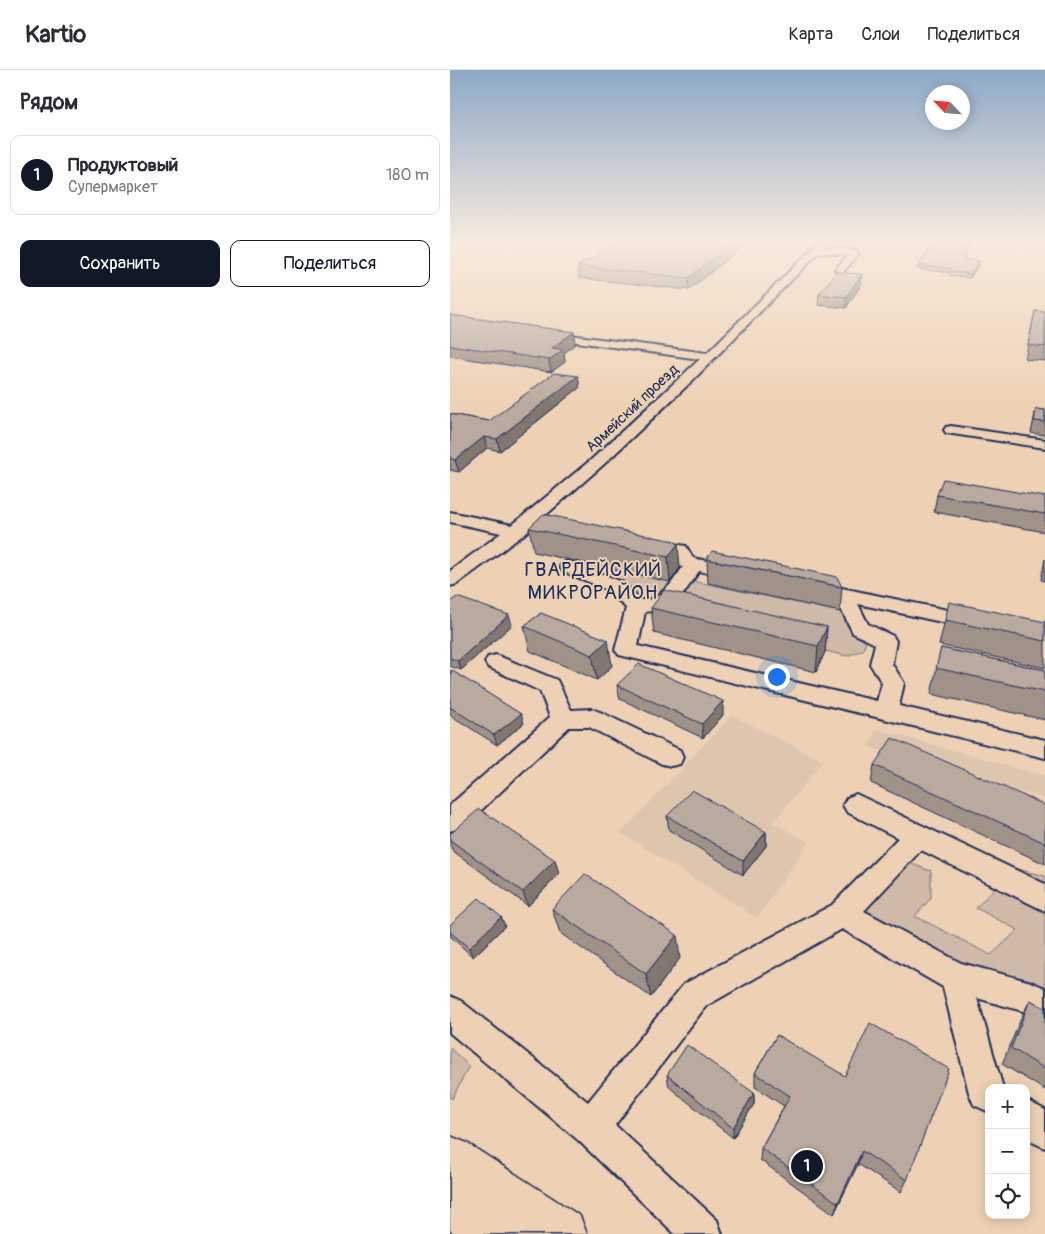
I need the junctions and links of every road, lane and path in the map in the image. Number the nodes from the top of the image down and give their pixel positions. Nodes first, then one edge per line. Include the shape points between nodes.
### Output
1 (769, 297) edge
2 (536, 333) edge
3 (709, 357) junction
4 (951, 430) dead end
5 (1045, 444) edge
6 (450, 518) edge
7 (517, 531) junction
8 (634, 541) edge
9 (694, 564) junction
10 (569, 567) dead end
11 (750, 575) edge
12 (450, 580) edge
13 (797, 585) edge
14 (844, 595) junction
15 (636, 607) junction
16 (988, 625) edge
17 (496, 662) dead end
18 (886, 711) junction
19 (563, 719) junction
20 (1045, 749) edge
21 (671, 756) dead end
22 (856, 804) dead end
23 (455, 808) edge
24 (918, 835) junction
25 (1045, 898) edge
26 (842, 914) junction
27 (956, 977) junction
28 (1045, 1005) edge
29 (450, 1012) edge
30 (985, 1089) edge
31 (1030, 1121) edge
32 (591, 1127) junction
33 (1045, 1130) edge
34 (450, 1160) edge
35 (450, 1198) edge
36 (494, 1234) edge
37 (562, 1234) edge
38 (702, 1234) edge

1 - 3 street, Армейский проезд
2 - 3 street
3 - 7 street, Армейский проезд via 626,438
4 - 5 street
6 - 7 street
7 - 12 street, Армейский проезд
8 - 9 street via 680,550 685,562
9 - 11 street
9 - 15 street via 677,589 659,605
10 - 15 street via 615,586
13 - 14 street
14 - 16 street
14 - 18 street via 860,628 886,642 881,664 893,683
15 - 18 street via 626,650
17 - 19 street via 549,686
18 - 20 street
19 - 21 street via 592,718
19 - 23 street
22 - 24 street
24 - 25 street
24 - 26 street
26 - 27 street
26 - 32 street via 695,995
27 - 28 street
27 - 30 street
29 - 32 street
31 - 33 street
32 - 38 street
34 - 37 main road
35 - 36 main road

